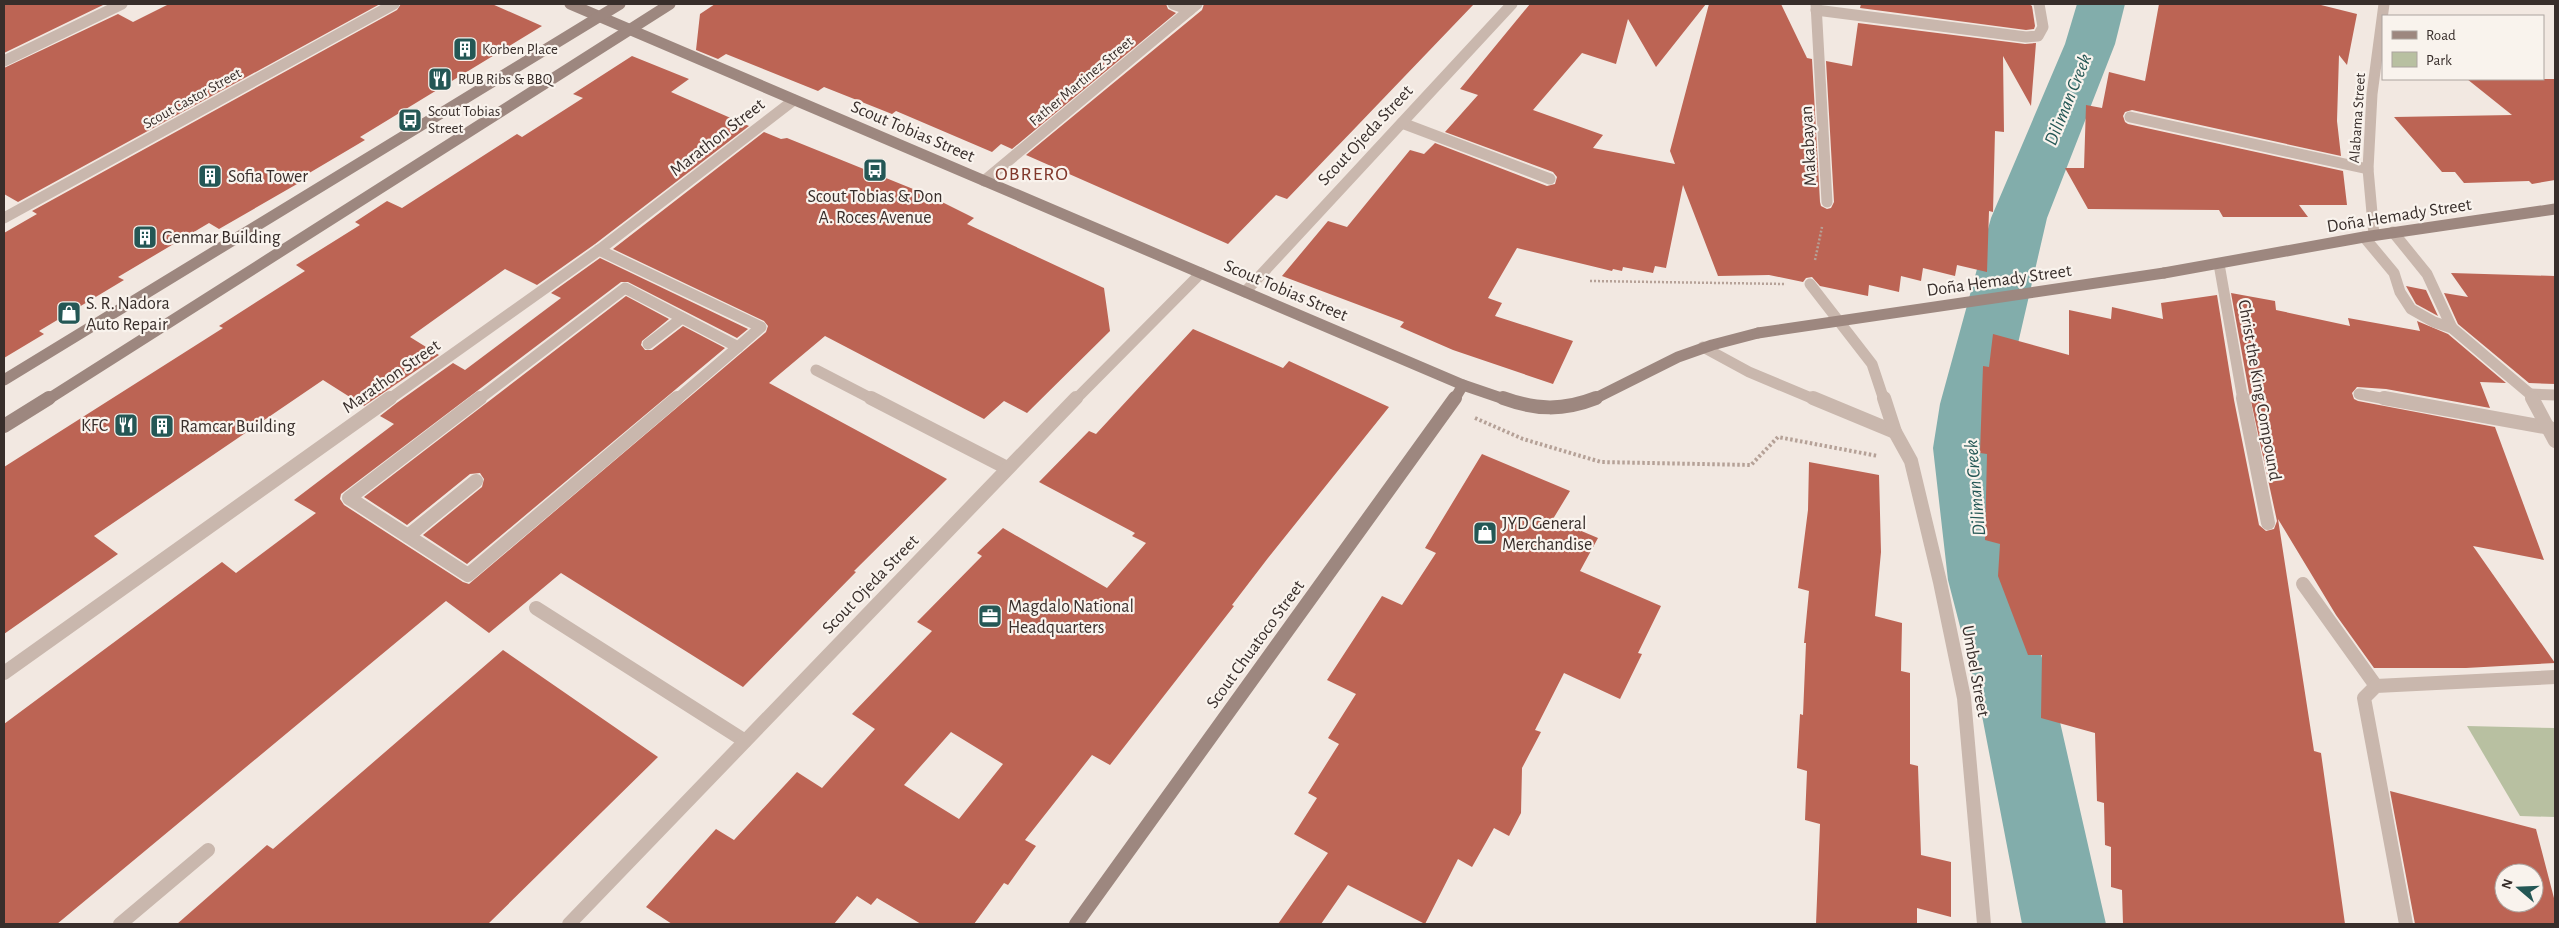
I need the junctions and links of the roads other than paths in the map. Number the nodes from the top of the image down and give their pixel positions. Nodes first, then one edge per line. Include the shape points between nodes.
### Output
1 (122, 4) edge
2 (394, 4) edge
3 (570, 4) edge
4 (620, 4) edge
5 (670, 4) edge
6 (1174, 4) edge
7 (1512, 4) edge
8 (2038, 4) edge
9 (1193, 7) edge
10 (1816, 7) edge
11 (599, 16) junction
12 (2382, 19) edge
13 (629, 29) junction
14 (4, 61) edge
15 (794, 100) junction
16 (2130, 116) dead end
17 (1402, 123) junction
18 (2368, 169) junction
19 (1550, 179) dead end
20 (984, 181) junction
21 (1827, 202) road end
22 (2555, 209) edge
23 (4, 218) edge
24 (2393, 232) junction
25 (2369, 236) junction
26 (599, 250) junction
27 (2220, 264) junction
28 (1201, 273) junction
29 (1810, 284) road end
30 (1246, 292) junction
31 (682, 318) junction
32 (2452, 328) junction
33 (648, 344) dead end
34 (738, 347) junction
35 (1703, 347) junction
36 (816, 370) dead end
37 (4, 380) edge
38 (1463, 385) junction
39 (2359, 394) dead end
40 (2530, 394) junction
41 (2555, 395) edge
42 (4, 426) edge
43 (2550, 428) junction
44 (1895, 432) junction
45 (2555, 441) edge
46 (1008, 468) junction
47 (476, 482) dead end
48 (2268, 523) dead end
49 (408, 536) junction
50 (2303, 584) dead end
51 (536, 608) dead end
52 (4, 673) edge
53 (2555, 677) edge
54 (2376, 686) junction
55 (745, 741) junction
56 (208, 850) dead end
57 (1080, 923) edge
58 (120, 924) edge
59 (569, 924) edge
60 (1984, 924) edge
61 (2406, 924) edge

1 - 14 street
2 - 23 street, Scout Castor Street
3 - 11 street, Scout Tobias Street
4 - 11 street
5 - 13 street
6 - 9 street
7 - 17 street, Scout Ojeda Street
8 - 10 street via 2044,27 2038,36 2026,37
9 - 20 street, Father Martinez Street
10 - 21 street, Makabayan
11 - 13 street, Scout Tobias Street
11 - 37 street
12 - 18 street, Alabama Street via 2372,94
13 - 15 street, Scout Tobias Street
13 - 42 street
15 - 20 street, Scout Tobias Street
15 - 26 street, Marathon Street
16 - 18 street
17 - 19 street
17 - 30 street, Scout Ojeda Street
18 - 25 street, Alabama Street
20 - 28 street, Scout Tobias Street
22 - 24 street, Doña Hemady Street
24 - 25 street, Doña Hemady Street
24 - 32 street via 2427,274
25 - 27 street, Doña Hemady Street
25 - 32 street via 2394,273 2400,292 2411,309
26 - 34 street via 761,327
26 - 52 street, Marathon Street
27 - 35 street, Doña Hemady Street, bridge via 1758,333
27 - 48 street, Christ the King Compound via 2254,463
28 - 30 street, Scout Tobias Street
28 - 46 street, Scout Ojeda Street
29 - 44 street, Umbel Street via 1872,364
30 - 38 street, Scout Tobias Street
31 - 33 street
31 - 34 street
31 - 49 street via 625,288 349,498
32 - 40 street
34 - 49 street via 468,575
35 - 38 street, Doña Hemady Street via 1579,406 1549,410
35 - 44 street via 1759,378 1844,409
36 - 46 street
38 - 57 street, Scout Chuatoco Street
39 - 43 street
40 - 41 street
40 - 43 street
43 - 45 street
44 - 60 street, Umbel Street via 1911,461 1964,698
46 - 55 street, Scout Ojeda Street
47 - 49 street
50 - 54 street
51 - 55 street
53 - 54 street
54 - 61 street via 2364,698
55 - 59 street, Scout Ojeda Street
56 - 58 street

